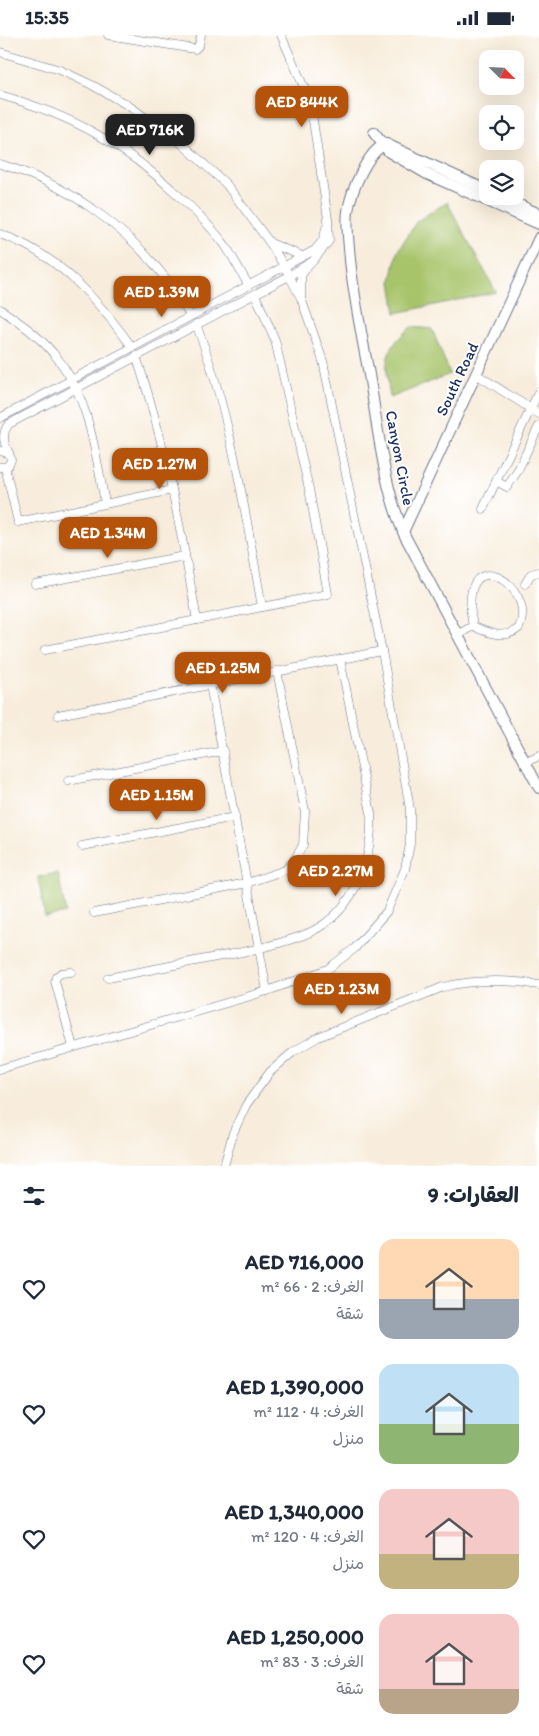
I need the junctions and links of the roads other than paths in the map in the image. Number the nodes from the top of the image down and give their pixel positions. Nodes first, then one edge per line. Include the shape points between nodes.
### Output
1 (108, 35) edge
2 (201, 35) edge
3 (281, 35) edge
4 (0, 52) edge
5 (0, 95) edge
6 (384, 144) junction
7 (0, 164) edge
8 (479, 187) edge
9 (520, 205) edge
10 (539, 214) edge
11 (328, 219) junction
12 (539, 224) edge
13 (0, 234) edge
14 (539, 238) edge
15 (270, 243) junction
16 (302, 256) junction
17 (313, 261) junction
18 (284, 266) junction
19 (289, 276) junction
20 (248, 285) junction
21 (255, 294) junction
22 (301, 299) junction
23 (0, 309) edge
24 (190, 315) junction
25 (196, 324) junction
26 (132, 347) junction
27 (136, 356) junction
28 (476, 374) junction
29 (71, 380) junction
30 (77, 388) junction
31 (539, 391) edge
32 (530, 408) junction
33 (539, 414) edge
34 (0, 418) edge
35 (539, 426) edge
36 (0, 451) edge
37 (10, 453) junction
38 (504, 462) junction
39 (3, 467) edge
40 (517, 472) junction
41 (496, 481) junction
42 (172, 490) junction
43 (105, 503) junction
44 (483, 509) dead end
45 (403, 532) junction
46 (185, 557) junction
47 (539, 572) edge
48 (35, 584) dead end
49 (262, 607) junction
50 (530, 615) dead end
51 (197, 620) junction
52 (473, 626) junction
53 (457, 635) junction
54 (45, 650) dead end
55 (382, 651) junction
56 (340, 659) junction
57 (277, 671) junction
58 (210, 685) junction
59 (58, 715) dead end
60 (223, 751) junction
61 (539, 756) edge
62 (524, 763) junction
63 (68, 781) dead end
64 (539, 788) edge
65 (235, 817) junction
66 (82, 847) dead end
67 (247, 883) junction
68 (94, 913) dead end
69 (259, 949) junction
70 (71, 973) dead end
71 (108, 978) dead end
72 (539, 985) edge
73 (267, 991) junction
74 (73, 1047) junction
75 (0, 1069) edge
76 (224, 1166) edge

1 - 2 street via 195,49
3 - 11 street via 310,101
4 - 15 street via 60,70 92,85 180,142 226,185
5 - 20 street via 40,107 117,145 157,175 225,245
6 - 8 main road
6 - 12 main road via 389,152 427,174
6 - 45 main road, Canyon Circle via 360,175 352,193 348,236 354,289 391,495
7 - 24 street via 24,171 73,196 106,219 135,244 167,280
9 - 10 main road
11 - 16 street via 323,240 315,250
11 - 17 street via 329,241
13 - 26 street via 37,250 71,277 103,308
14 - 28 main road, South Road
15 - 16 street
15 - 18 street
16 - 18 street
17 - 19 street
17 - 22 street via 302,276
18 - 19 street
18 - 20 street
19 - 21 street
19 - 22 street
20 - 24 street
21 - 25 street
21 - 49 street via 275,339 309,489 328,593
22 - 55 street via 323,361
23 - 29 street via 48,347
24 - 26 street
25 - 27 street
25 - 49 street via 214,371 237,464
26 - 29 street
27 - 30 street
27 - 42 street via 152,403
28 - 32 street
28 - 45 main road, South Road
29 - 30 street
29 - 34 street
30 - 37 street via 9,424 4,434
30 - 43 street via 91,433
31 - 32 street
32 - 33 street
32 - 38 street
35 - 40 street
36 - 37 street
37 - 39 street via 12,460
38 - 40 street
38 - 41 street
39 - 43 street via 18,522
40 - 41 street via 507,487
41 - 44 street
42 - 43 street
42 - 46 street
45 - 53 main road, Canyon Circle
46 - 48 street
46 - 51 street
47 - 52 street via 531,574 527,587 512,577 485,577 474,588 470,600
49 - 51 street
50 - 52 street via 519,629 506,635 486,633
51 - 54 street
52 - 53 street
53 - 62 main road, Canyon Circle
55 - 56 street
55 - 73 street via 410,809 410,844 405,869 387,911 355,948 328,969
56 - 57 street
56 - 69 street via 372,813 372,837 363,872 353,895 327,923 303,936
57 - 58 street
57 - 67 street via 305,811 305,832 303,845 285,870
58 - 59 street
58 - 60 street
60 - 63 street
60 - 65 street
61 - 62 street
62 - 64 main road, Canyon Circle
65 - 66 street
65 - 67 street
67 - 68 street
67 - 69 street
69 - 71 street
69 - 73 street
70 - 74 street via 61,973 55,981
72 - 76 street via 500,981 457,984 305,1043 257,1088 233,1133
73 - 74 street
74 - 75 street

